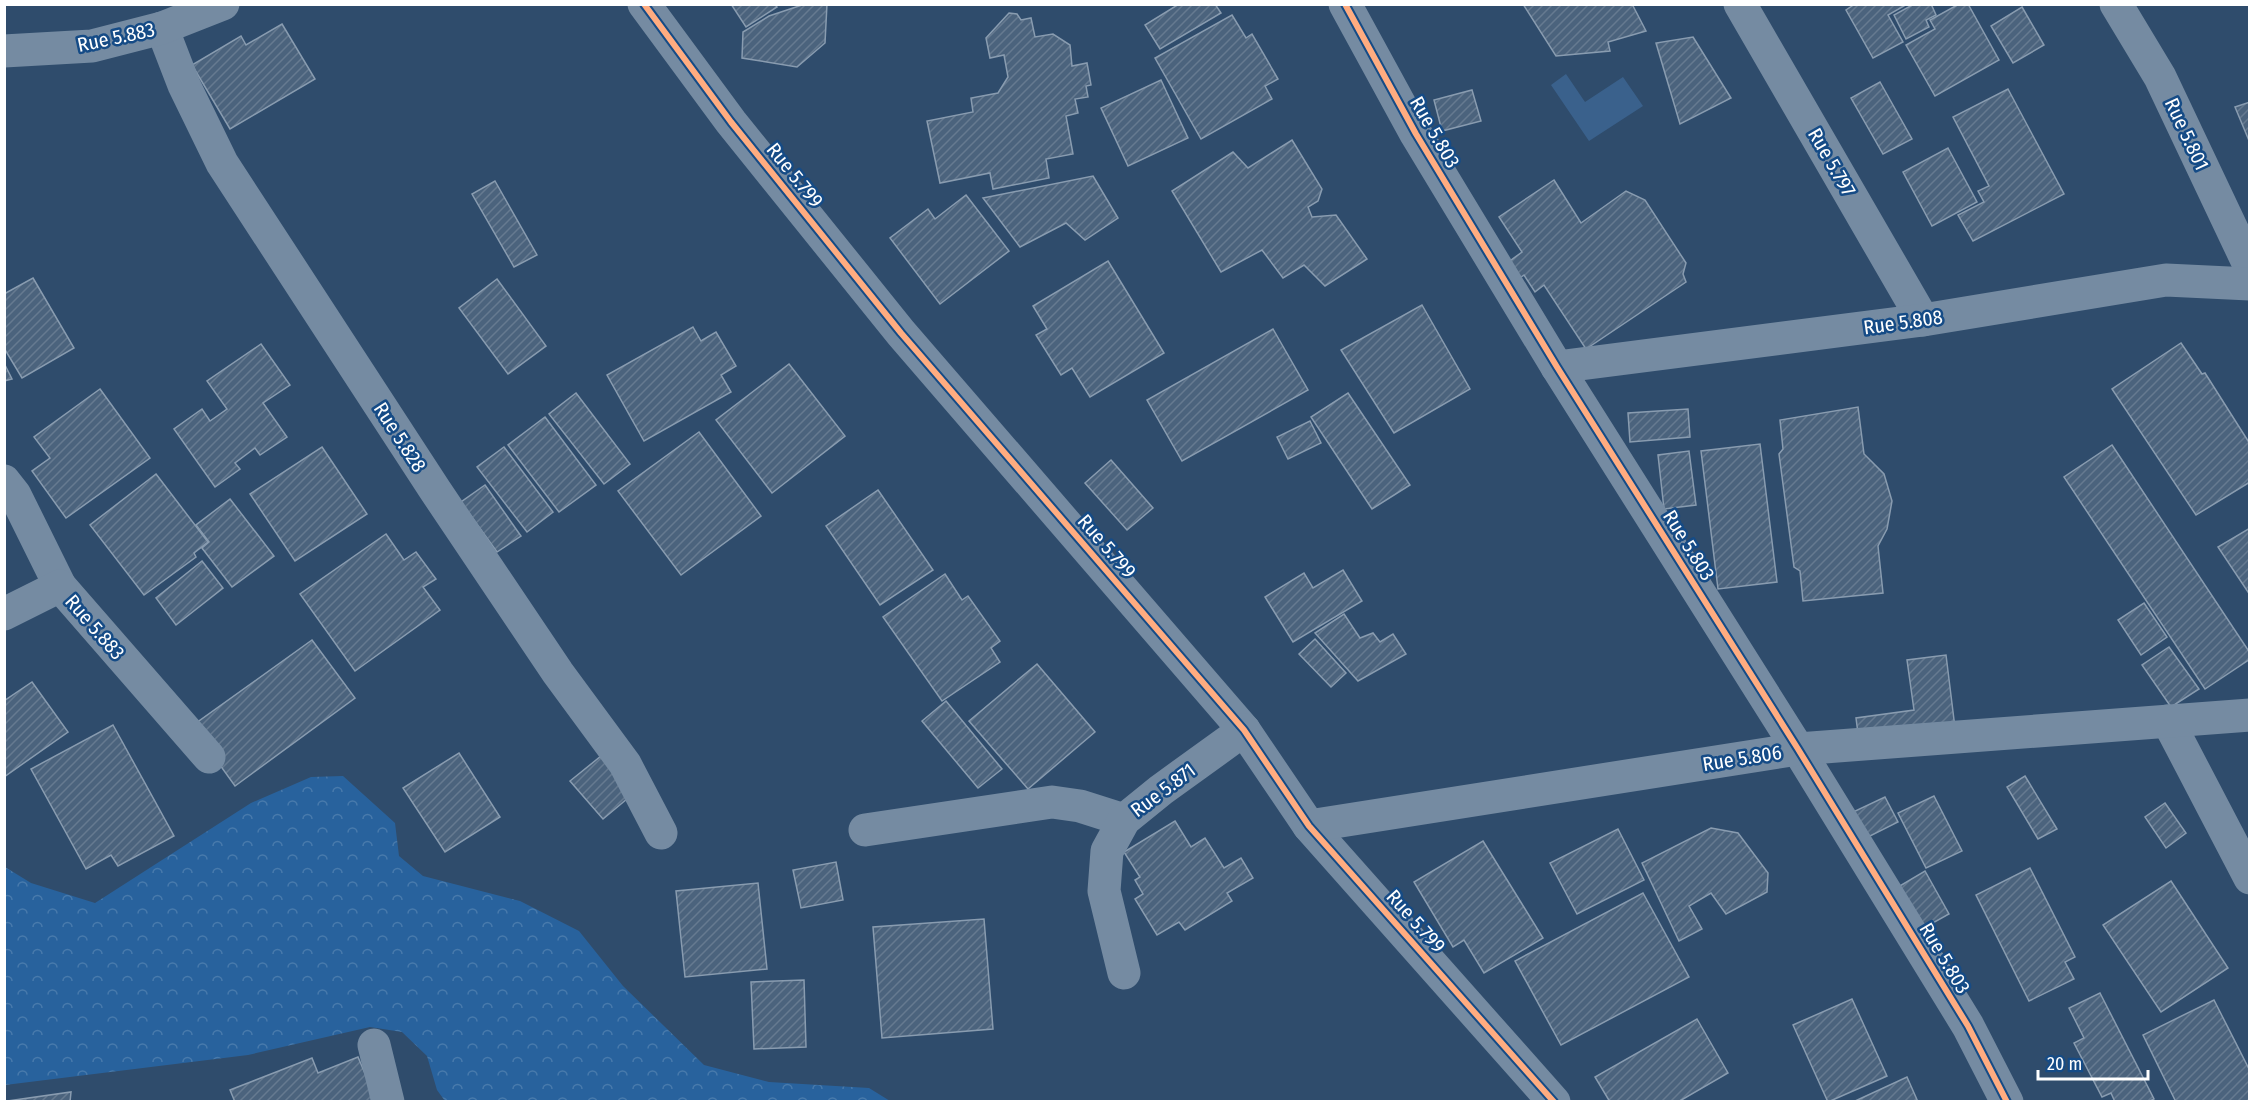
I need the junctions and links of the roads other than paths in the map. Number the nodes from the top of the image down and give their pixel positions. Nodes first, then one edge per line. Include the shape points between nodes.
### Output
1 (223, 4) edge
2 (644, 4) edge
3 (1345, 4) edge
4 (1740, 4) edge
5 (2116, 4) edge
6 (162, 28) junction
7 (4, 51) edge
8 (2250, 267) edge
9 (2250, 284) edge
10 (1923, 320) junction
11 (1557, 367) junction
12 (4, 482) edge
13 (60, 586) junction
14 (4, 614) edge
15 (2250, 715) edge
16 (2168, 721) junction
17 (1244, 730) junction
18 (1798, 749) junction
19 (209, 757) dead end
20 (1124, 820) junction
21 (1309, 826) junction
22 (865, 830) dead end
23 (661, 833) dead end
24 (2250, 878) edge
25 (1124, 973) dead end
26 (374, 1045) dead end
27 (388, 1101) edge
28 (1554, 1101) edge
29 (2007, 1101) edge

1 - 6 street, Rue 5.883
2 - 17 street, Rue 5.799 via 731,122 901,333
3 - 11 street, Rue 5.803 via 1416,134
4 - 10 street, Rue 5.797
5 - 8 street, Rue 5.801 via 2160,77
6 - 7 street, Rue 5.883 via 92,46
6 - 23 street, Rue 5.828 via 222,163 435,490 558,673 625,764
9 - 10 street, Rue 5.808 via 2166,280
10 - 11 street, Rue 5.808
11 - 18 street, Rue 5.803
12 - 13 street, Rue 5.883 via 15,495
13 - 14 street
13 - 19 street, Rue 5.883
15 - 16 street, Rue 5.806
16 - 18 street, Rue 5.806
16 - 24 street
17 - 20 street, Rue 5.871
17 - 21 street, Rue 5.799
18 - 21 street, Rue 5.806
18 - 29 street, Rue 5.803 via 1968,1026
20 - 22 street via 1052,802
20 - 25 street, Rue 5.871 via 1107,851 1104,891
21 - 28 street, Rue 5.799
26 - 27 street

